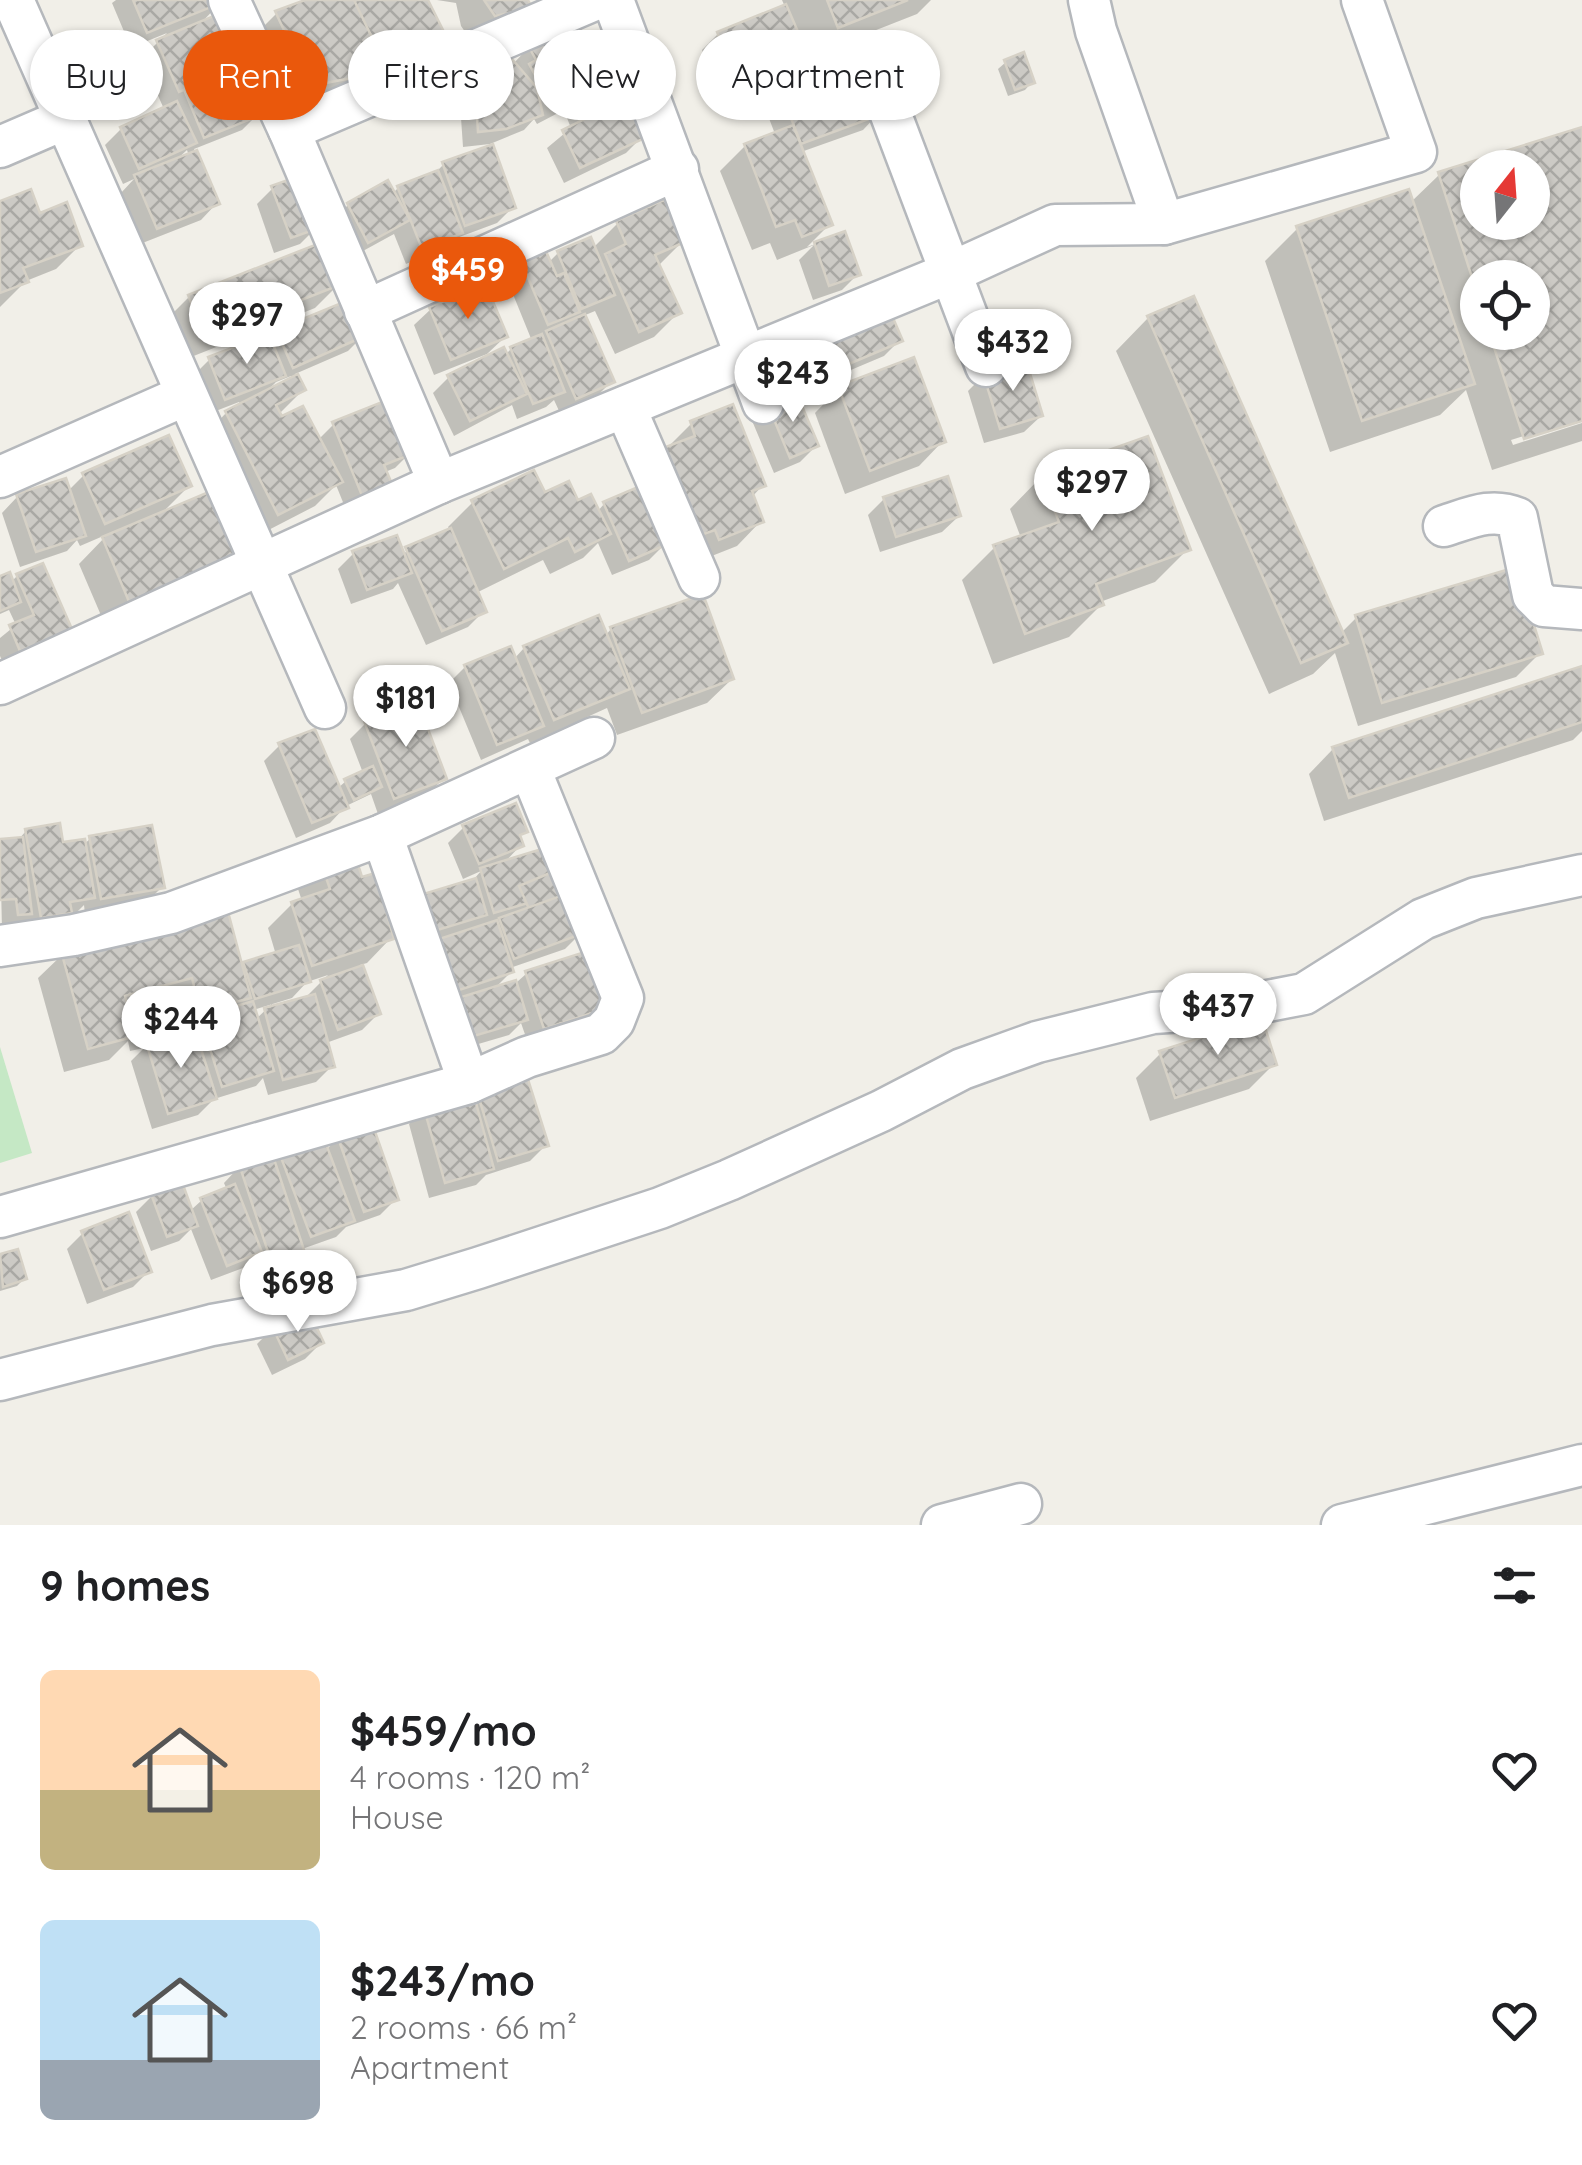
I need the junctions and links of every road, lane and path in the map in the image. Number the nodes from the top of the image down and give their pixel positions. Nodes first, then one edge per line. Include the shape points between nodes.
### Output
1 (230, 0) edge
2 (594, 0) edge
3 (614, 0) edge
4 (1089, 0) edge
5 (1362, 0) edge
6 (18, 2) edge
7 (30, 32) edge
8 (63, 120) edge
9 (65, 120) edge
10 (893, 120) edge
11 (290, 130) junction
12 (0, 147) edge
13 (678, 169) junction
14 (1164, 224) junction
15 (952, 272) junction
16 (366, 311) junction
17 (746, 356) junction
18 (986, 366) dead end
19 (186, 395) junction
20 (763, 403) dead end
21 (625, 406) junction
22 (0, 476) edge
23 (440, 482) junction
24 (1444, 526) dead end
25 (261, 566) junction
26 (699, 578) dead end
27 (1582, 609) edge
28 (0, 684) edge
29 (325, 708) dead end
30 (594, 738) dead end
31 (530, 769) junction
32 (382, 836) junction
33 (1582, 875) edge
34 (0, 946) edge
35 (468, 1083) junction
36 (0, 1216) edge
37 (0, 1380) edge
38 (1582, 1465) edge
39 (1021, 1504) dead end
40 (942, 1525) edge
41 (1342, 1525) edge

1 - 11 street
2 - 11 street
3 - 13 street
4 - 14 street
5 - 14 street via 1416,152
6 - 7 street
8 - 12 street
9 - 19 street
10 - 15 street
11 - 16 street
13 - 16 street
13 - 17 street
14 - 15 street via 1055,225
15 - 17 street
15 - 18 street
16 - 23 street
17 - 20 street
17 - 21 street
19 - 22 street
19 - 25 street
21 - 23 street
21 - 26 street
23 - 25 street
24 - 27 street via 1487,512 1517,518 1532,594 1544,606
25 - 28 street
25 - 29 street
30 - 31 street
31 - 32 street
31 - 35 street via 623,998 601,1034
32 - 34 street via 171,912
32 - 35 street
33 - 37 street via 1476,898 1422,919 1304,994 1153,1013 1037,1042 676,1202 478,1268
35 - 36 street
38 - 41 street
39 - 40 street

